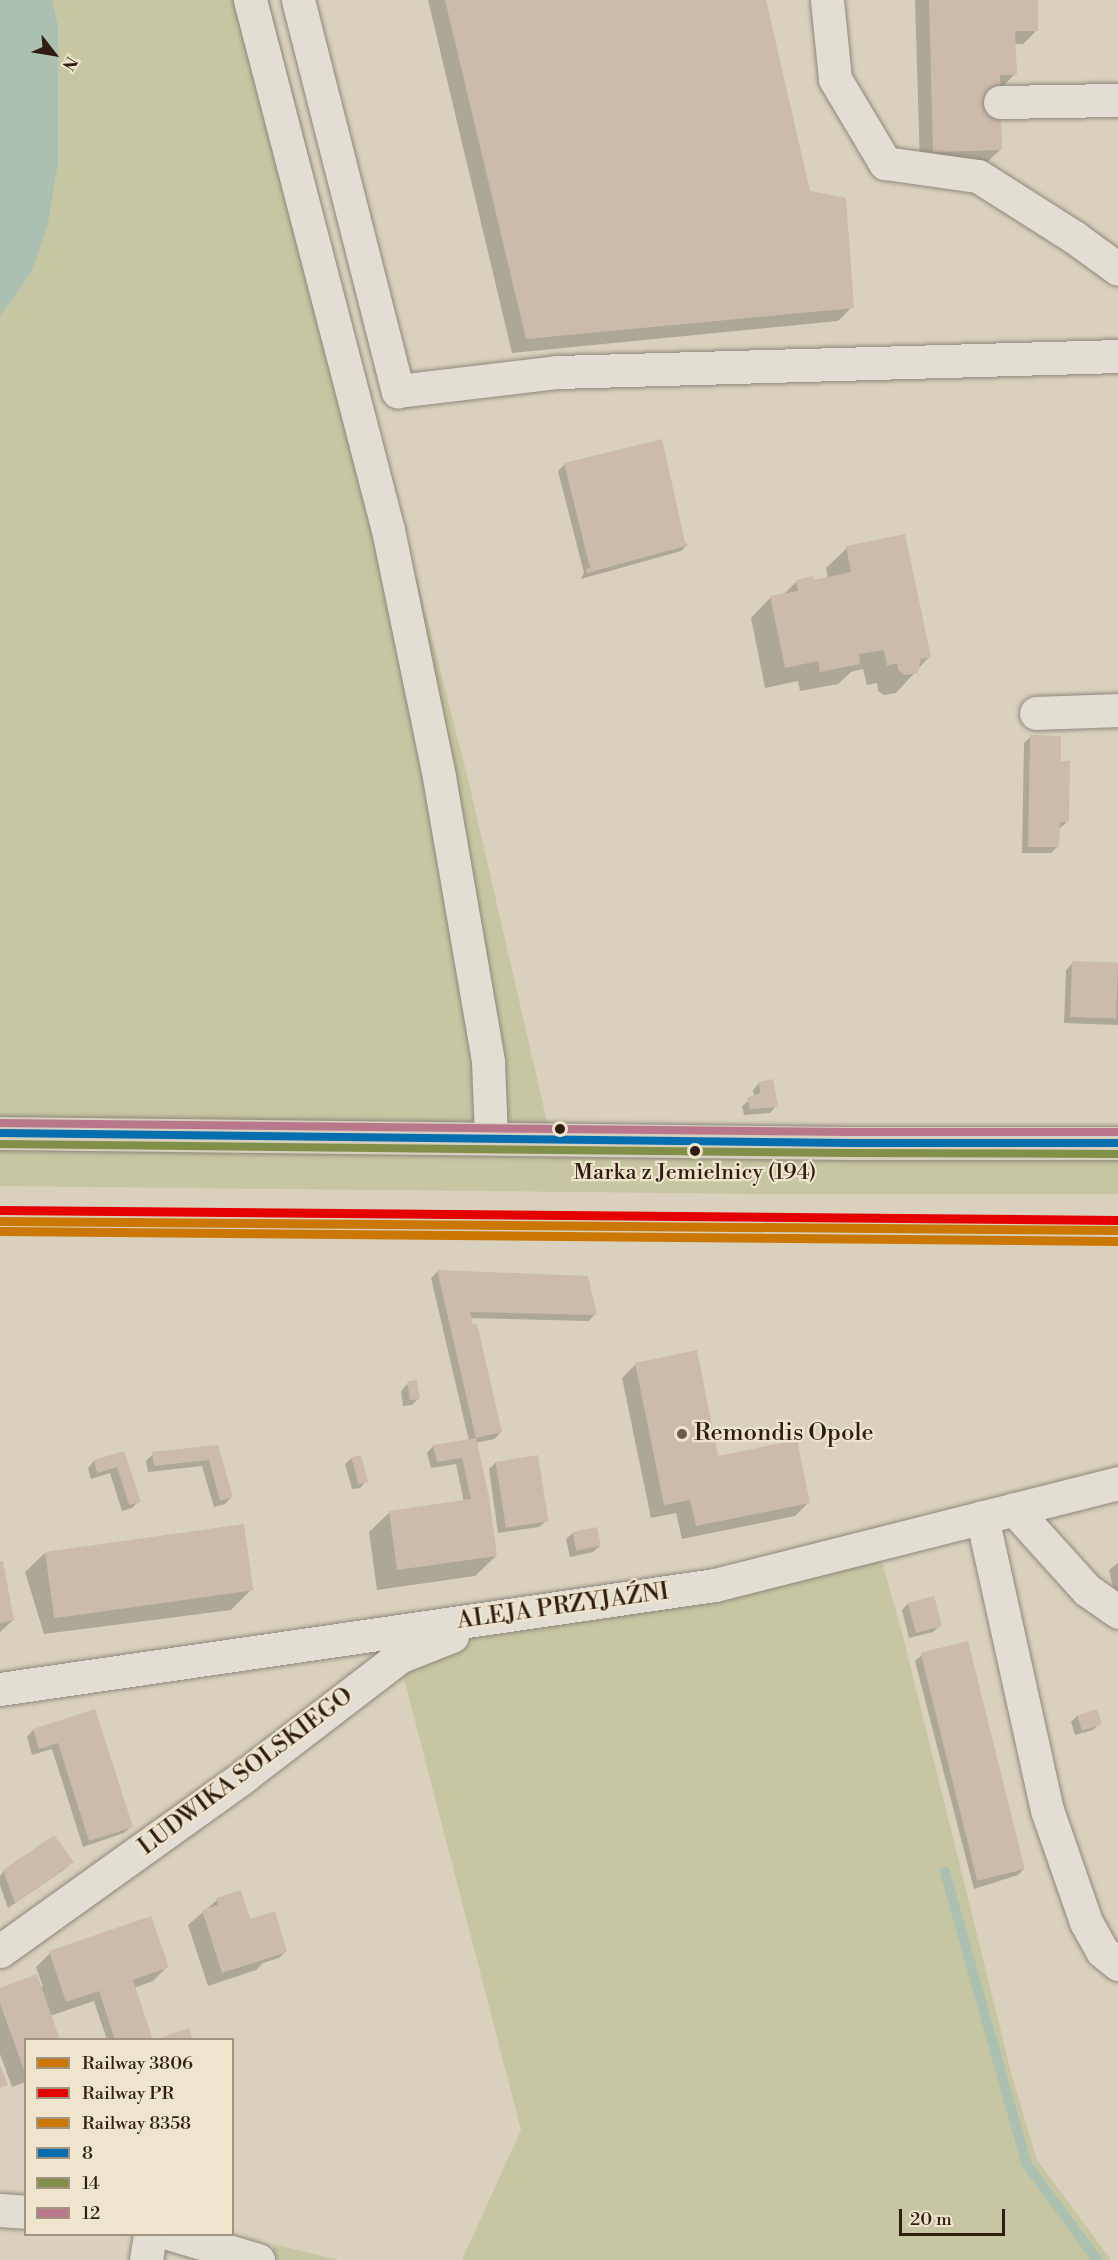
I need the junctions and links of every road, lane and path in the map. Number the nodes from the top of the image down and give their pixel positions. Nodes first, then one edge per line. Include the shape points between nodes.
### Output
1 (250, 0) edge
2 (298, 0) edge
3 (827, 0) edge
4 (1118, 100) edge
5 (1000, 102) dead end
6 (1118, 269) edge
7 (1118, 356) edge
8 (1118, 710) edge
9 (1036, 713) dead end
10 (0, 1133) edge
11 (491, 1138) junction
12 (1118, 1143) edge
13 (1118, 1483) edge
14 (1014, 1509) junction
15 (982, 1517) junction
16 (1118, 1612) edge
17 (504, 1616) junction
18 (0, 1689) edge
19 (0, 1952) edge
20 (1118, 1964) edge
21 (0, 2210) edge
22 (24, 2212) edge
23 (150, 2236) edge
24 (174, 2236) edge
25 (146, 2260) edge
26 (258, 2260) edge

1 - 11 street via 393,553 440,777 486,1051
2 - 7 street via 398,391 556,372
3 - 6 street via 835,80 885,163 978,176
4 - 5 street
8 - 9 street
10 - 11 main road
11 - 12 main road
13 - 14 street, ALEJA PRZYJAŹNI
14 - 15 street, ALEJA PRZYJAŹNI
14 - 16 street via 1088,1590
15 - 17 street, ALEJA PRZYJAŹNI via 715,1585
15 - 20 street via 1047,1810 1086,1922 1102,1951
17 - 18 street, ALEJA PRZYJAŹNI
17 - 19 street, LUDWIKA SOLSKIEGO via 399,1658 244,1776
21 - 22 street
23 - 25 street
24 - 26 street

